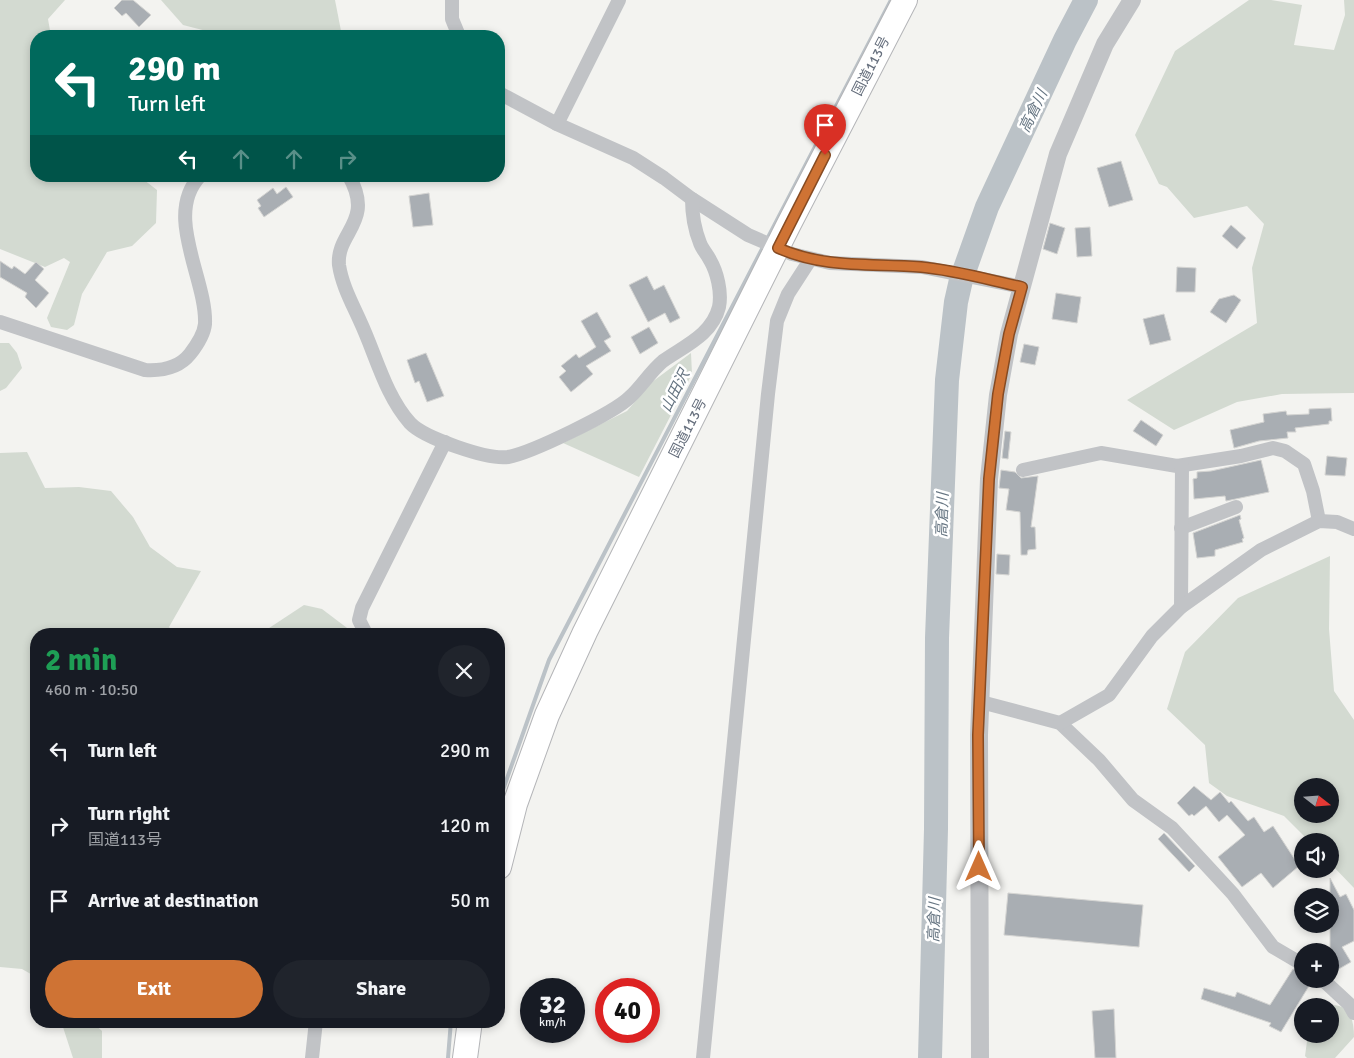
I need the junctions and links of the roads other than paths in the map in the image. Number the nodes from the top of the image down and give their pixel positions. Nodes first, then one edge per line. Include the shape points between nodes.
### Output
1 (452, 0) edge
2 (619, 0) edge
3 (905, 0) edge
4 (1132, 0) edge
5 (457, 30) edge
6 (505, 96) edge
7 (557, 124) junction
8 (196, 182) edge
9 (351, 182) edge
10 (692, 199) junction
11 (778, 248) junction
12 (810, 260) junction
13 (1022, 287) junction
14 (0, 322) edge
15 (445, 442) junction
16 (1182, 466) junction
17 (1022, 470) dead end
18 (1236, 507) dead end
19 (1319, 521) junction
20 (1181, 528) junction
21 (1354, 529) edge
22 (1181, 607) junction
23 (363, 628) edge
24 (981, 702) junction
25 (1060, 723) junction
26 (505, 843) edge
27 (1294, 959) edge
28 (1332, 988) edge
29 (1354, 1013) edge
30 (315, 1028) edge
31 (469, 1028) edge
32 (312, 1058) edge
33 (465, 1058) edge
34 (703, 1058) edge
35 (980, 1058) edge

1 - 5 street via 452,19
2 - 7 street
3 - 11 highway, 国道113号
4 - 13 street via 1105,44 1058,154
6 - 7 street
7 - 10 street via 633,158
8 - 14 street via 188,193 186,224 205,325 201,338 186,360 174,367 145,370
9 - 15 street via 358,213 341,251 339,264 350,302 398,405 411,424
10 - 11 street via 748,235
10 - 15 street via 693,222 701,246 715,271 719,296 718,308 696,341 664,361 630,398 536,448 508,457 496,457
11 - 12 street
11 - 26 highway, 国道113号 via 589,623 551,707 515,804
12 - 13 street via 922,267
12 - 34 street via 788,294 777,321
13 - 24 street via 998,394 989,479
15 - 23 street via 362,608 359,620
16 - 17 street via 1102,453
16 - 19 street via 1273,448 1285,451 1304,464
16 - 20 street
18 - 20 street
19 - 21 street via 1336,522
19 - 22 street via 1261,550
20 - 22 street
22 - 25 street via 1152,636 1108,695
24 - 25 street
24 - 35 street via 978,735
25 - 27 street via 1134,800 1172,828 1232,894 1273,947
28 - 29 street
30 - 32 street
31 - 33 highway

